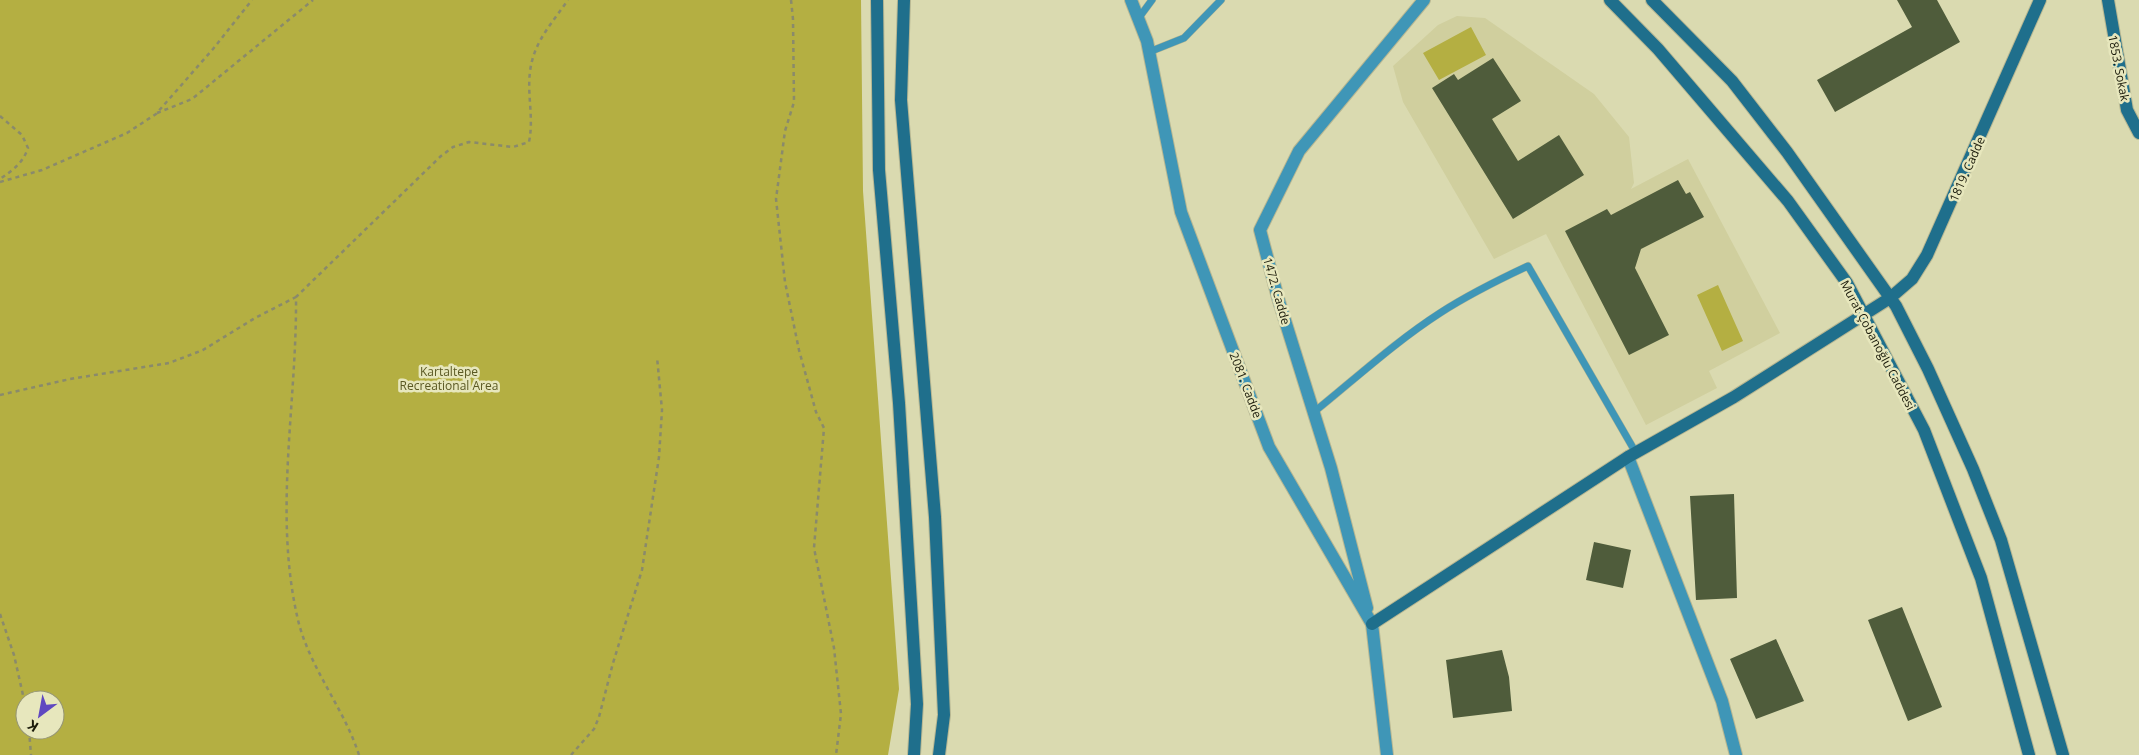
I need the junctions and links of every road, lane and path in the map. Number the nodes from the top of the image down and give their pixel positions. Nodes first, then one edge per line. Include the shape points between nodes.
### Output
1 (252, 0) edge
2 (312, 0) edge
3 (568, 0) edge
4 (791, 0) edge
5 (877, 0) edge
6 (904, 0) edge
7 (1131, 0) edge
8 (1152, 0) edge
9 (1221, 0) edge
10 (1424, 0) edge
11 (1610, 0) edge
12 (1652, 0) edge
13 (2040, 0) edge
14 (2108, 0) edge
15 (1138, 18) junction
16 (1149, 52) junction
17 (156, 114) junction
18 (0, 116) edge
19 (2139, 133) edge
20 (0, 180) edge
21 (296, 297) junction
22 (1890, 298) junction
23 (1863, 315) junction
24 (657, 356) dead end
25 (0, 395) edge
26 (1314, 412) junction
27 (1632, 455) junction
28 (0, 614) edge
29 (1372, 624) junction
30 (22, 690) edge
31 (30, 740) edge
32 (31, 755) edge
33 (359, 755) edge
34 (571, 755) edge
35 (836, 755) edge
36 (914, 755) edge
37 (939, 755) edge
38 (1387, 755) edge
39 (1736, 755) edge
40 (2029, 755) edge
41 (2063, 755) edge

1 - 17 path
2 - 17 path via 192,99
3 - 21 path via 539,40 534,56 530,71 533,124 529,142 513,147 469,142 453,147
4 - 35 path via 794,102 785,130 776,199 785,282 799,350 816,412 824,428 814,548 834,648 841,714
5 - 36 main road via 879,170 899,403 917,704
6 - 37 main road via 901,100 935,517 944,715
7 - 15 street, 2081. Cadde
8 - 15 lane
9 - 16 lane via 1184,38
10 - 26 street, 1472. Cadde via 1299,151 1260,230
11 - 23 main road, Murat Çobanoğlu Caddesi via 1658,49 1788,201 1846,283
12 - 22 main road via 1732,81
13 - 22 main road, 1819. Cadde via 1927,255 1912,279
14 - 19 main road, 1853. Sokak via 2127,110
15 - 16 street, 2081. Cadde
16 - 29 street, 2081. Cadde via 1181,212 1269,447
17 - 20 path via 127,133 42,170
18 - 20 path via 22,135 28,148 18,166
21 - 25 path via 203,350 169,363
21 - 33 path via 296,348 289,432 289,566 298,620 308,650 351,730
22 - 23 main road, 1819. Cadde
22 - 41 main road via 1928,369 2001,540
23 - 27 main road, 1819. Cadde via 1734,397
23 - 40 main road, Murat Çobanoğlu Caddesi via 1924,430 1981,578
24 - 34 path via 661,429 642,570 599,717 594,729
26 - 27 lane via 1439,314 1528,266
26 - 29 street, 1472. Cadde
27 - 29 main road, 1819. Cadde
27 - 39 street via 1722,701
28 - 30 path
29 - 38 street, 2081. Cadde
31 - 32 path

